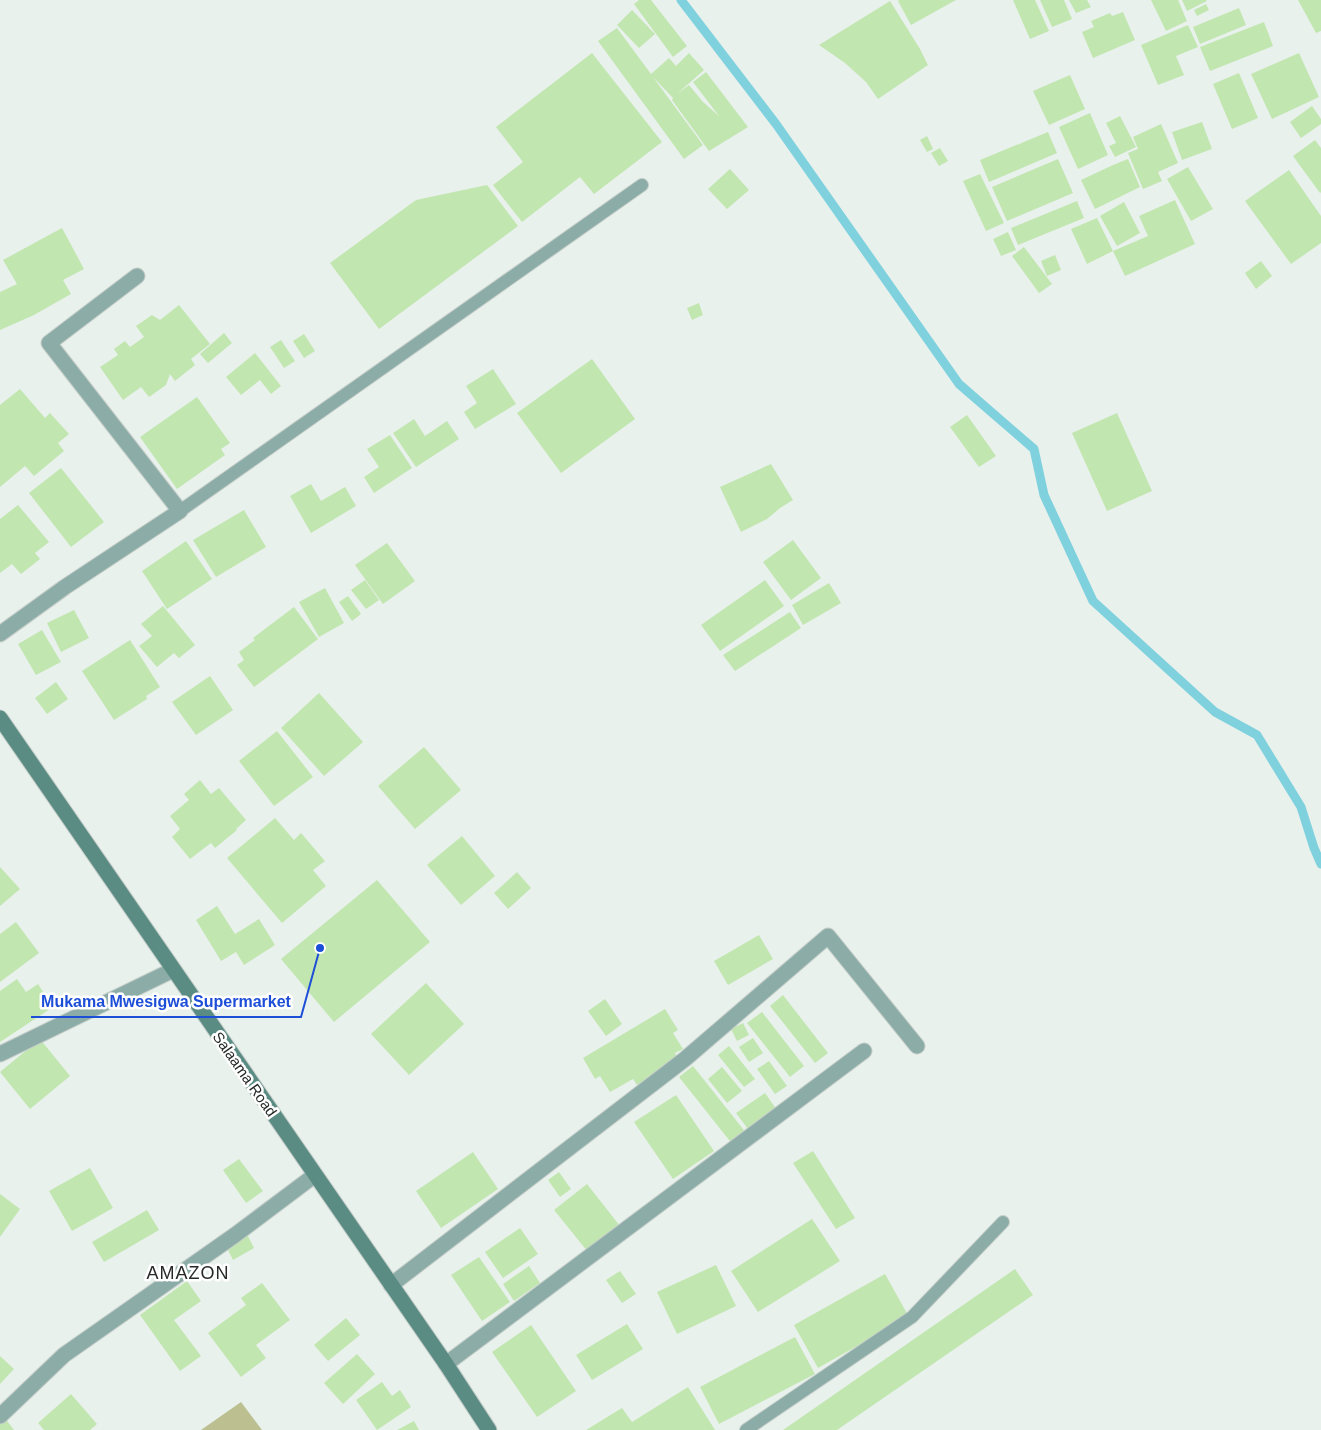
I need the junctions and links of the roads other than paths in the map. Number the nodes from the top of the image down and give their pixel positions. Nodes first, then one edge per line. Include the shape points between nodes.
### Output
1 (642, 185) dead end
2 (137, 276) dead end
3 (180, 511) junction
4 (0, 634) edge
5 (0, 718) edge
6 (173, 970) junction
7 (917, 1046) dead end
8 (864, 1051) dead end
9 (0, 1054) edge
10 (315, 1175) junction
11 (1003, 1222) dead end
12 (391, 1285) junction
13 (446, 1364) junction
14 (0, 1416) edge
15 (490, 1430) edge
16 (746, 1430) edge

1 - 3 lane
2 - 3 street via 49,342
3 - 4 street via 65,586
5 - 6 main road, Salaama Road
6 - 9 street
6 - 10 main road, Salaama Road
7 - 12 street via 828,936 685,1059
8 - 13 street
10 - 12 main road, Salaama Road
10 - 14 street via 64,1356
11 - 16 lane via 912,1316
12 - 13 main road, Salaama Road
13 - 15 main road, Salaama Road

